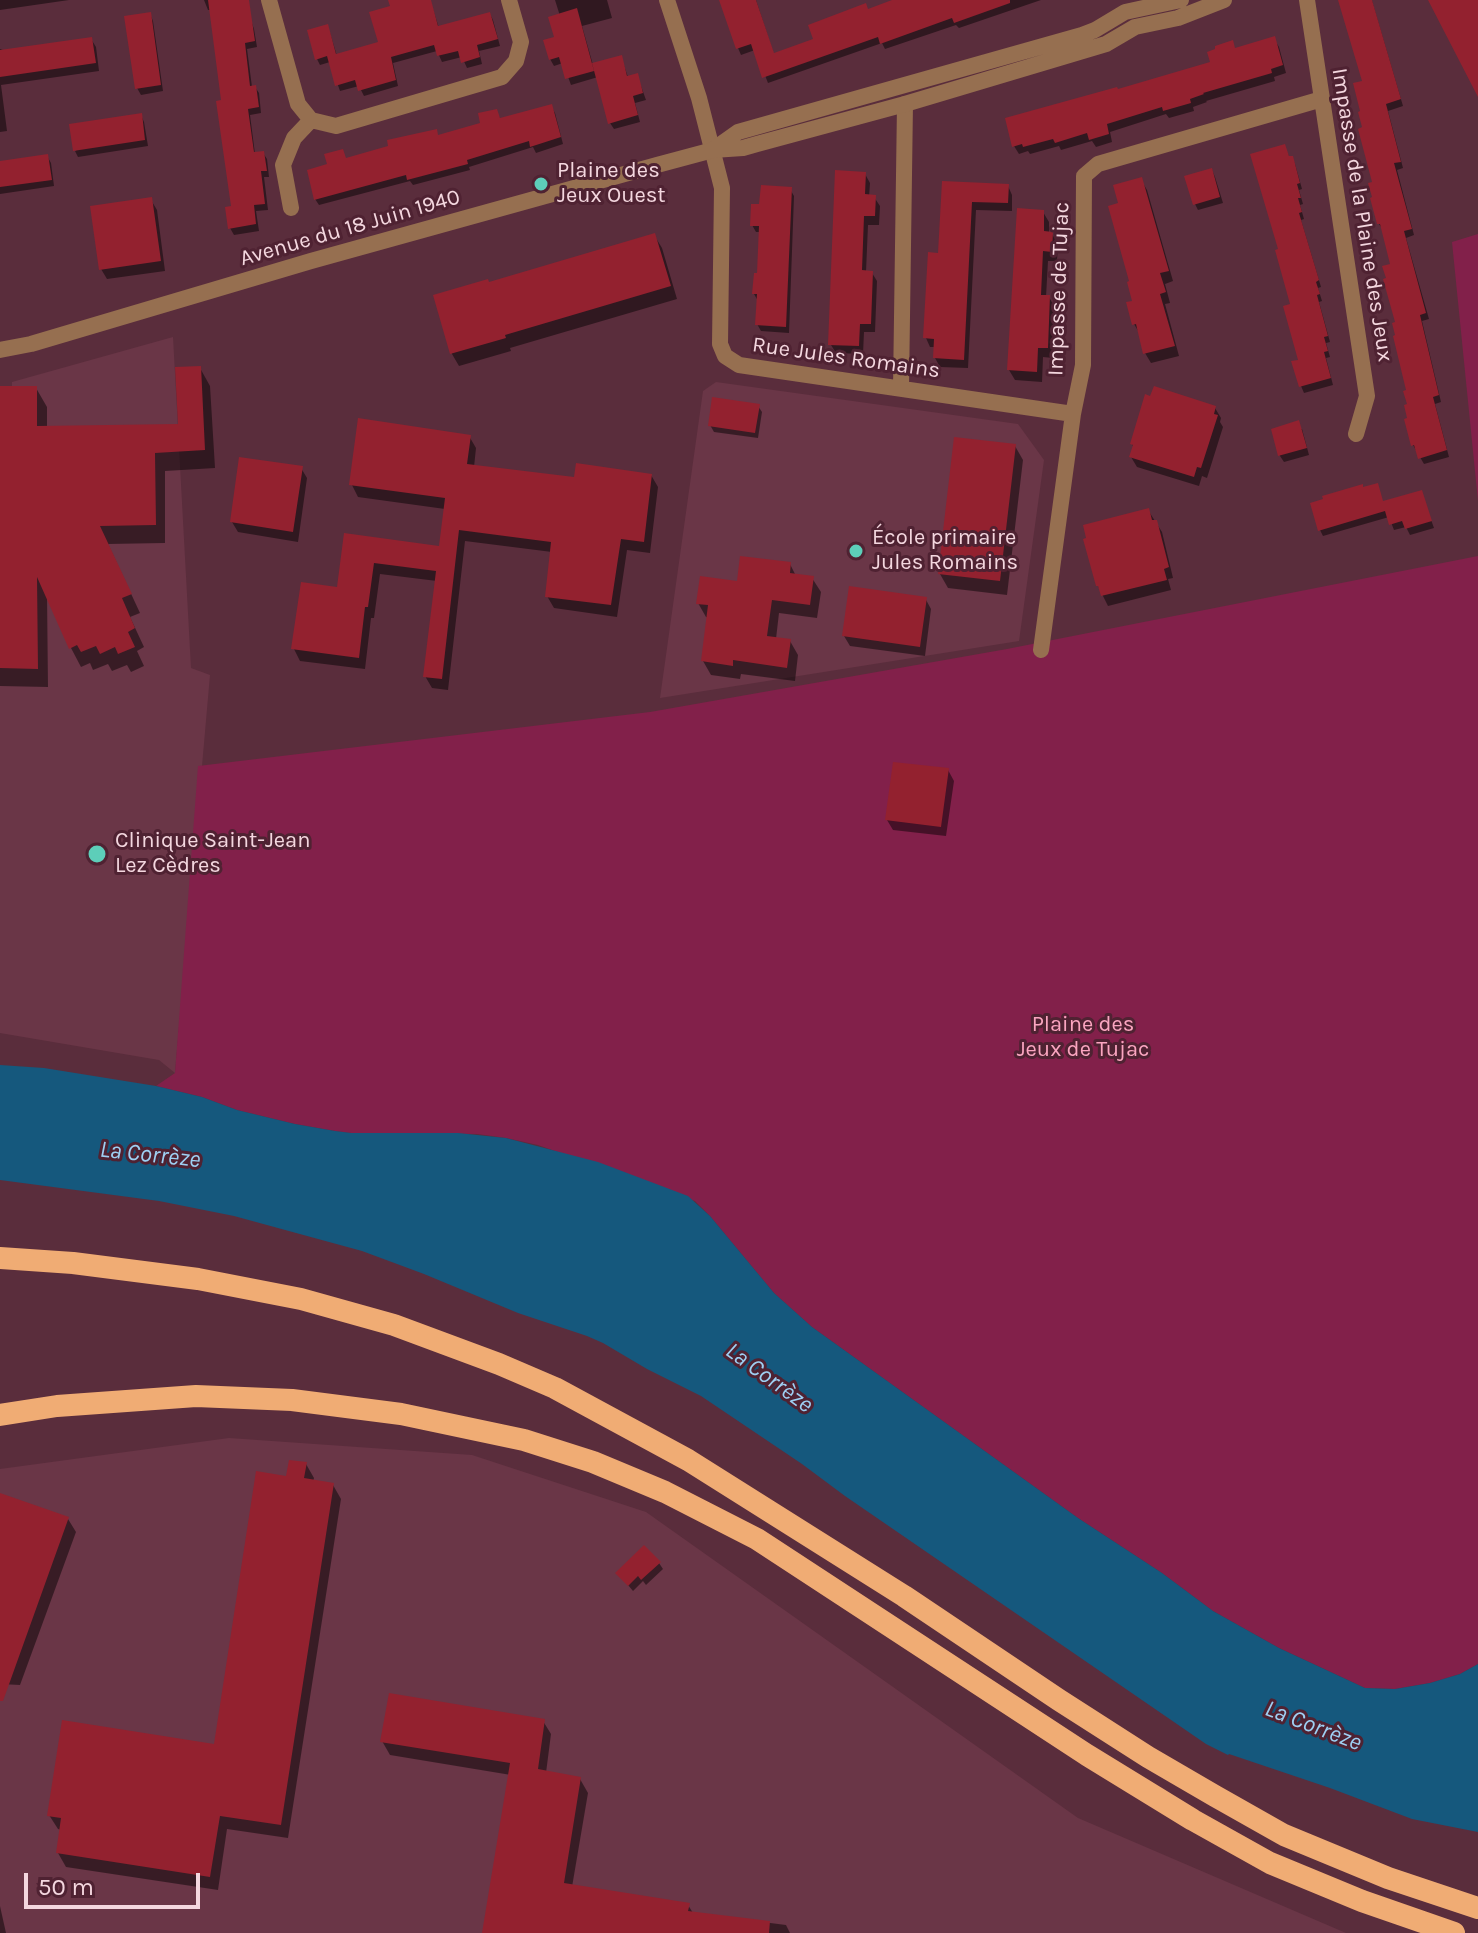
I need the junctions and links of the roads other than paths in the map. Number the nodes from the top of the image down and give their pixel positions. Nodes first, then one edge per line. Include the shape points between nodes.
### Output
1 (269, 0) edge
2 (509, 0) edge
3 (667, 0) edge
4 (1181, 0) edge
5 (1224, 0) edge
6 (1307, 0) edge
7 (1129, 13) edge
8 (1322, 99) junction
9 (905, 104) junction
10 (311, 120) junction
11 (713, 150) junction
12 (291, 208) dead end
13 (0, 350) edge
14 (901, 388) junction
15 (1073, 414) junction
16 (1356, 434) dead end
17 (1041, 650) dead end
18 (0, 1258) edge
19 (0, 1415) edge
20 (1478, 1908) edge
21 (1454, 1933) edge

1 - 10 street via 298,104
2 - 10 street via 521,42 516,61 502,77 336,126
3 - 11 street
4 - 7 street, Avenue du 18 Juin 1940
5 - 7 street, Avenue du 18 Juin 1940 via 1178,18
6 - 8 street, Impasse de la Plaine des Jeux
7 - 9 street, Avenue du 18 Juin 1940 via 1106,44
7 - 11 street, Avenue du 18 Juin 1940 via 1082,35 738,132
8 - 15 street, Impasse de Tujac via 1098,164 1084,176 1083,365
8 - 16 street, Impasse de la Plaine des Jeux via 1367,396
9 - 11 street, Avenue du 18 Juin 1940 via 743,148
9 - 14 street
10 - 12 street via 294,138 283,165
11 - 13 street, Avenue du 18 Juin 1940
11 - 14 street, Rue Jules Romains via 722,188 720,344 725,356 739,365
14 - 15 street, Rue Jules Romains
15 - 17 street, Impasse de Tujac
18 - 20 highway via 182,1277 301,1299 394,1325 555,1388 688,1460 1135,1749 1284,1835
19 - 21 highway via 196,1396 292,1400 416,1417 524,1440 593,1462 757,1539 1087,1755 1270,1863

